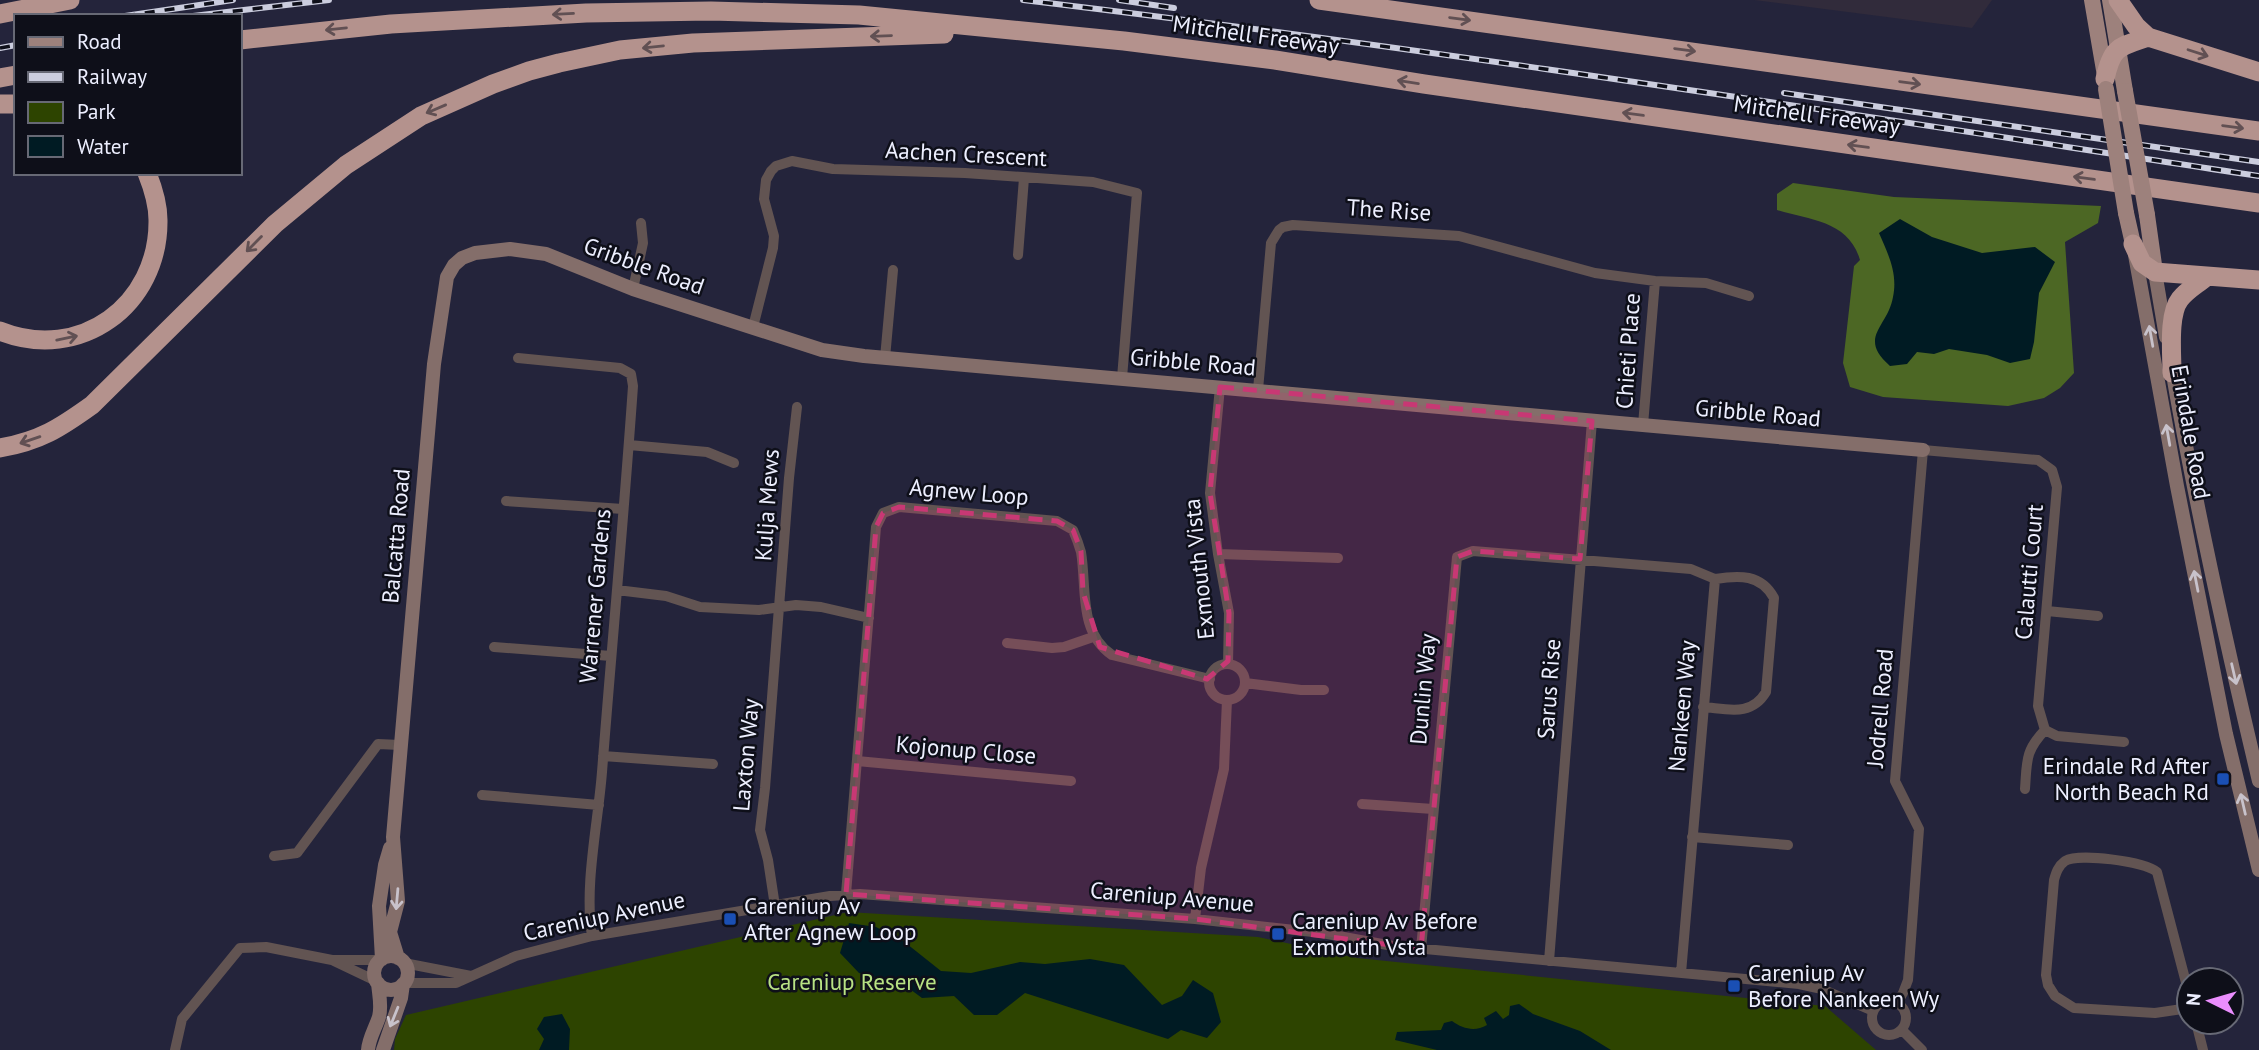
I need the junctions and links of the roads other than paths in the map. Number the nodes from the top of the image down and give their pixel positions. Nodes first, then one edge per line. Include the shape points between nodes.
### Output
1 (70, 0) edge
2 (1319, 0) edge
3 (2092, 0) edge
4 (2110, 0) edge
5 (2119, 0) edge
6 (0, 14) edge
7 (1022, 31) junction
8 (2148, 37) junction
9 (242, 40) edge
10 (2119, 48) junction
11 (2259, 72) edge
12 (2106, 84) junction
13 (2259, 131) edge
14 (148, 175) edge
15 (1024, 178) junction
16 (2259, 203) edge
17 (641, 223) dead end
18 (2133, 244) junction
19 (475, 253) joint
20 (1018, 256) dead end
21 (892, 271) dead end
22 (2155, 272) junction
23 (2206, 277) junction
24 (1655, 281) junction
25 (2259, 281) edge
26 (633, 289) junction
27 (1749, 296) dead end
28 (753, 327) junction
29 (0, 331) edge
30 (517, 358) dead end
31 (885, 358) junction
32 (2172, 373) junction
33 (1122, 378) junction
34 (1220, 387) junction
35 (1258, 390) junction
36 (797, 407) dead end
37 (1592, 421) junction
38 (1643, 425) junction
39 (629, 445) junction
40 (0, 448) edge
41 (1923, 450) junction
42 (734, 463) dead end
43 (506, 501) dead end
44 (623, 509) junction
45 (1218, 554) junction
46 (1338, 558) dead end
47 (1580, 559) junction
48 (1714, 579) junction
49 (617, 590) junction
50 (780, 606) junction
51 (2047, 611) junction
52 (2098, 616) dead end
53 (869, 618) junction
54 (1093, 637) junction
55 (1007, 643) dead end
56 (494, 647) dead end
57 (611, 656) junction
58 (1228, 664) junction
59 (1210, 679) junction
60 (1245, 683) junction
61 (1324, 690) dead end
62 (1227, 700) junction
63 (1703, 707) junction
64 (2045, 730) junction
65 (2124, 742) dead end
66 (400, 744) junction
67 (603, 756) junction
68 (857, 761) junction
69 (713, 764) dead end
70 (1071, 781) dead end
71 (2259, 781) edge
72 (2025, 789) dead end
73 (482, 794) dead end
74 (1362, 804) dead end
75 (599, 805) junction
76 (1433, 809) junction
77 (393, 837) junction
78 (1692, 837) junction
79 (1788, 845) dead end
80 (274, 856) dead end
81 (2259, 870) edge
82 (846, 894) junction
83 (775, 906) junction
84 (1195, 919) junction
85 (592, 936) junction
86 (1421, 949) junction
87 (381, 959) junction
88 (332, 960) junction
89 (401, 961) junction
90 (1549, 961) junction
91 (2182, 966) edge
92 (1681, 973) junction
93 (471, 976) junction
94 (377, 982) junction
95 (403, 984) junction
96 (1897, 1003) junction
97 (2175, 1009) edge
98 (1873, 1011) junction
99 (1902, 1030) junction
100 (175, 1050) edge
101 (368, 1050) edge
102 (383, 1050) edge
103 (1922, 1050) edge

1 - 6 highway
2 -> 13 highway, Mitchell Freeway
3 - 12 main road, Erindale Road
4 - 10 main road, Erindale Road
5 - 8 highway
7 -> 9 highway, Mitchell Freeway via 859,15 711,11 391,24
16 -> 7 highway, Mitchell Freeway via 1275,61
7 -> 40 highway via 620,50 493,84 421,116 345,165 275,224 92,405 40,438
8 - 10 highway
8 -> 11 highway
10 - 12 highway via 2112,55
10 - 22 main road, Erindale Road, bridge
12 - 18 main road, Erindale Road, bridge
29 -> 14 highway via 26,340 62,340 94,330 124,307 151,266 158,236 156,199
15 - 20 street
15 - 28 street, Aachen Crescent via 833,169 792,161 776,166 766,180 764,199 774,236 772,258
15 - 33 street, Aachen Crescent via 1093,182 1136,193
17 - 26 street via 643,243
18 - 22 highway via 2142,264
81 -> 18 street, Erindale Road via 2224,721
19 - 26 street, Gribble Road via 510,249 546,254
19 - 66 street, Balcatta Road via 462,258 447,277 434,364
21 - 31 street
22 - 23 highway
22 - 32 street, Erindale Road
23 - 25 highway
23 - 32 highway via 2175,307
24 - 27 street via 1706,283
24 - 35 street, The Rise via 1595,273 1458,236 1283,227 1270,250
24 - 38 street, Chieti Place
26 - 28 street, Gribble Road
28 - 31 street, Gribble Road via 822,350
30 - 39 street, Warrener Gardens via 620,368 631,374
31 - 33 street, Gribble Road
32 -> 71 street, Erindale Road
33 - 34 street, Gribble Road
34 - 35 street, Gribble Road
34 - 45 street, Exmouth Vista via 1210,493
35 - 37 street, Gribble Road
36 - 50 street, Kulja Mews
37 - 38 street, Gribble Road
37 - 47 street, Sarus Rise
38 - 41 street, Gribble Road
39 - 42 street via 707,452
39 - 44 street, Warrener Gardens
41 - 51 street, Calautti Court via 2038,460 2052,470 2057,487
41 - 96 street, Jodrell Road via 1895,781 1919,829 1908,980
43 - 44 street
44 - 49 street, Warrener Gardens
45 - 46 street
45 - 58 street, Exmouth Vista via 1229,613
47 - 48 street via 1691,569
47 - 76 street, Dunlin Way via 1473,551 1457,557
47 - 90 street, Sarus Rise
48 - 63 street, Nankeen Way
48 - 63 street via 1756,579 1774,598 1766,692 1759,704 1746,709
49 - 50 street via 666,596 700,607 759,610
49 - 57 street, Warrener Gardens
50 - 53 street via 821,607
50 - 83 street, Laxton Way via 760,830
51 - 52 street
51 - 64 street, Calautti Court via 2039,706
53 - 54 street, Agnew Loop via 876,527 883,513 899,507 1057,520 1073,530 1081,551 1083,592
53 - 68 street, Agnew Loop
54 - 55 street via 1052,648
54 - 59 street via 1112,655
56 - 57 street
57 - 67 street, Warrener Gardens
58 - 59 street via 1216,668
58 - 60 street via 1243,672
59 - 62 street via 1216,696
60 - 61 street
60 - 62 street via 1240,696
62 - 84 street via 1224,769 1201,867
63 - 78 street, Nankeen Way
64 - 65 street via 2057,736
64 - 72 street via 2032,744
66 - 77 street, Balcatta Road
66 - 80 street via 378,744 296,853
67 - 69 street
67 - 75 street, Warrener Gardens
68 - 70 street, Kojonup Close
68 - 82 street, Agnew Loop
73 - 75 street
74 - 76 street
75 - 85 street, Warrener Gardens via 590,893
76 - 86 street, Dunlin Way
77 - 87 street, Balcatta Road via 379,906
77 -> 89 street, Balcatta Road via 398,901 390,932
78 - 79 street
78 - 92 street, Nankeen Way
82 - 83 street, Careniup Avenue
82 - 84 street, Careniup Avenue
83 - 85 street, Careniup Avenue
84 - 86 street, Careniup Avenue
85 - 93 street, Careniup Avenue via 516,956
86 - 90 street, Careniup Avenue
87 - 88 street
87 - 89 street via 390,956
87 - 94 street via 374,970
88 - 94 street
88 - 100 street via 266,947 240,947 182,1019
89 - 93 street
89 - 95 street via 407,975
90 - 92 street, Careniup Avenue
91 - 97 street via 2157,872 2127,861 2080,858 2059,866 2046,975 2055,996 2074,1008 2155,1013
92 - 98 street, Careniup Avenue via 1811,986
93 - 95 street, Careniup Avenue via 456,983
94 - 95 street via 389,989
94 - 101 street via 380,1006
95 -> 102 street
96 - 98 street via 1886,1001
96 - 99 street via 1905,1012
98 - 99 street via 1872,1023 1879,1033 1891,1036
99 - 103 street

